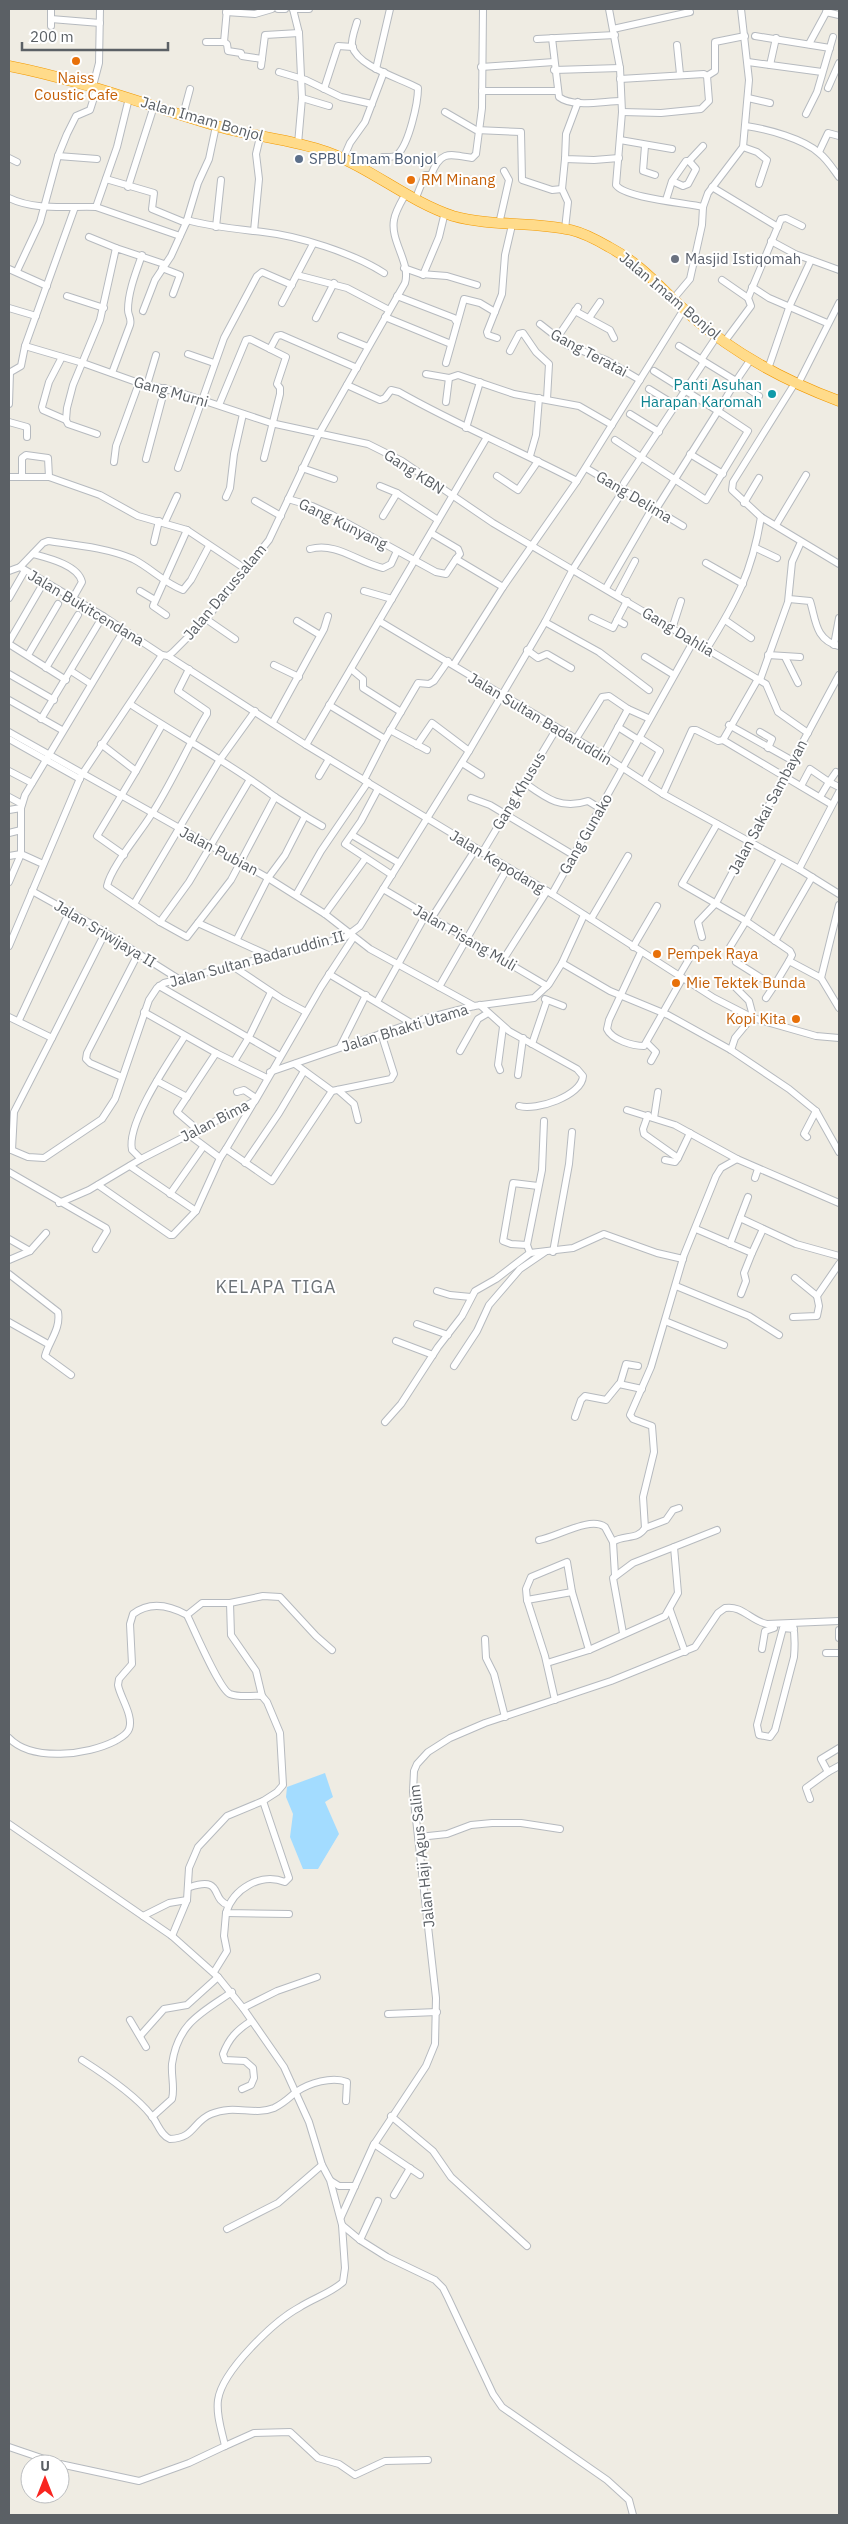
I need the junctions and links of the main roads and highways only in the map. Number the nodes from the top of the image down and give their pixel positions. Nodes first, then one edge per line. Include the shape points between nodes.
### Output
1 (9, 66) edge
2 (839, 401) edge

1 - 2 highway, Jalan Imam Bonjol via 95,87 216,126 298,144 343,159 416,200 445,212 476,221 565,229 589,237 618,252 658,281 684,309 751,359 768,370

